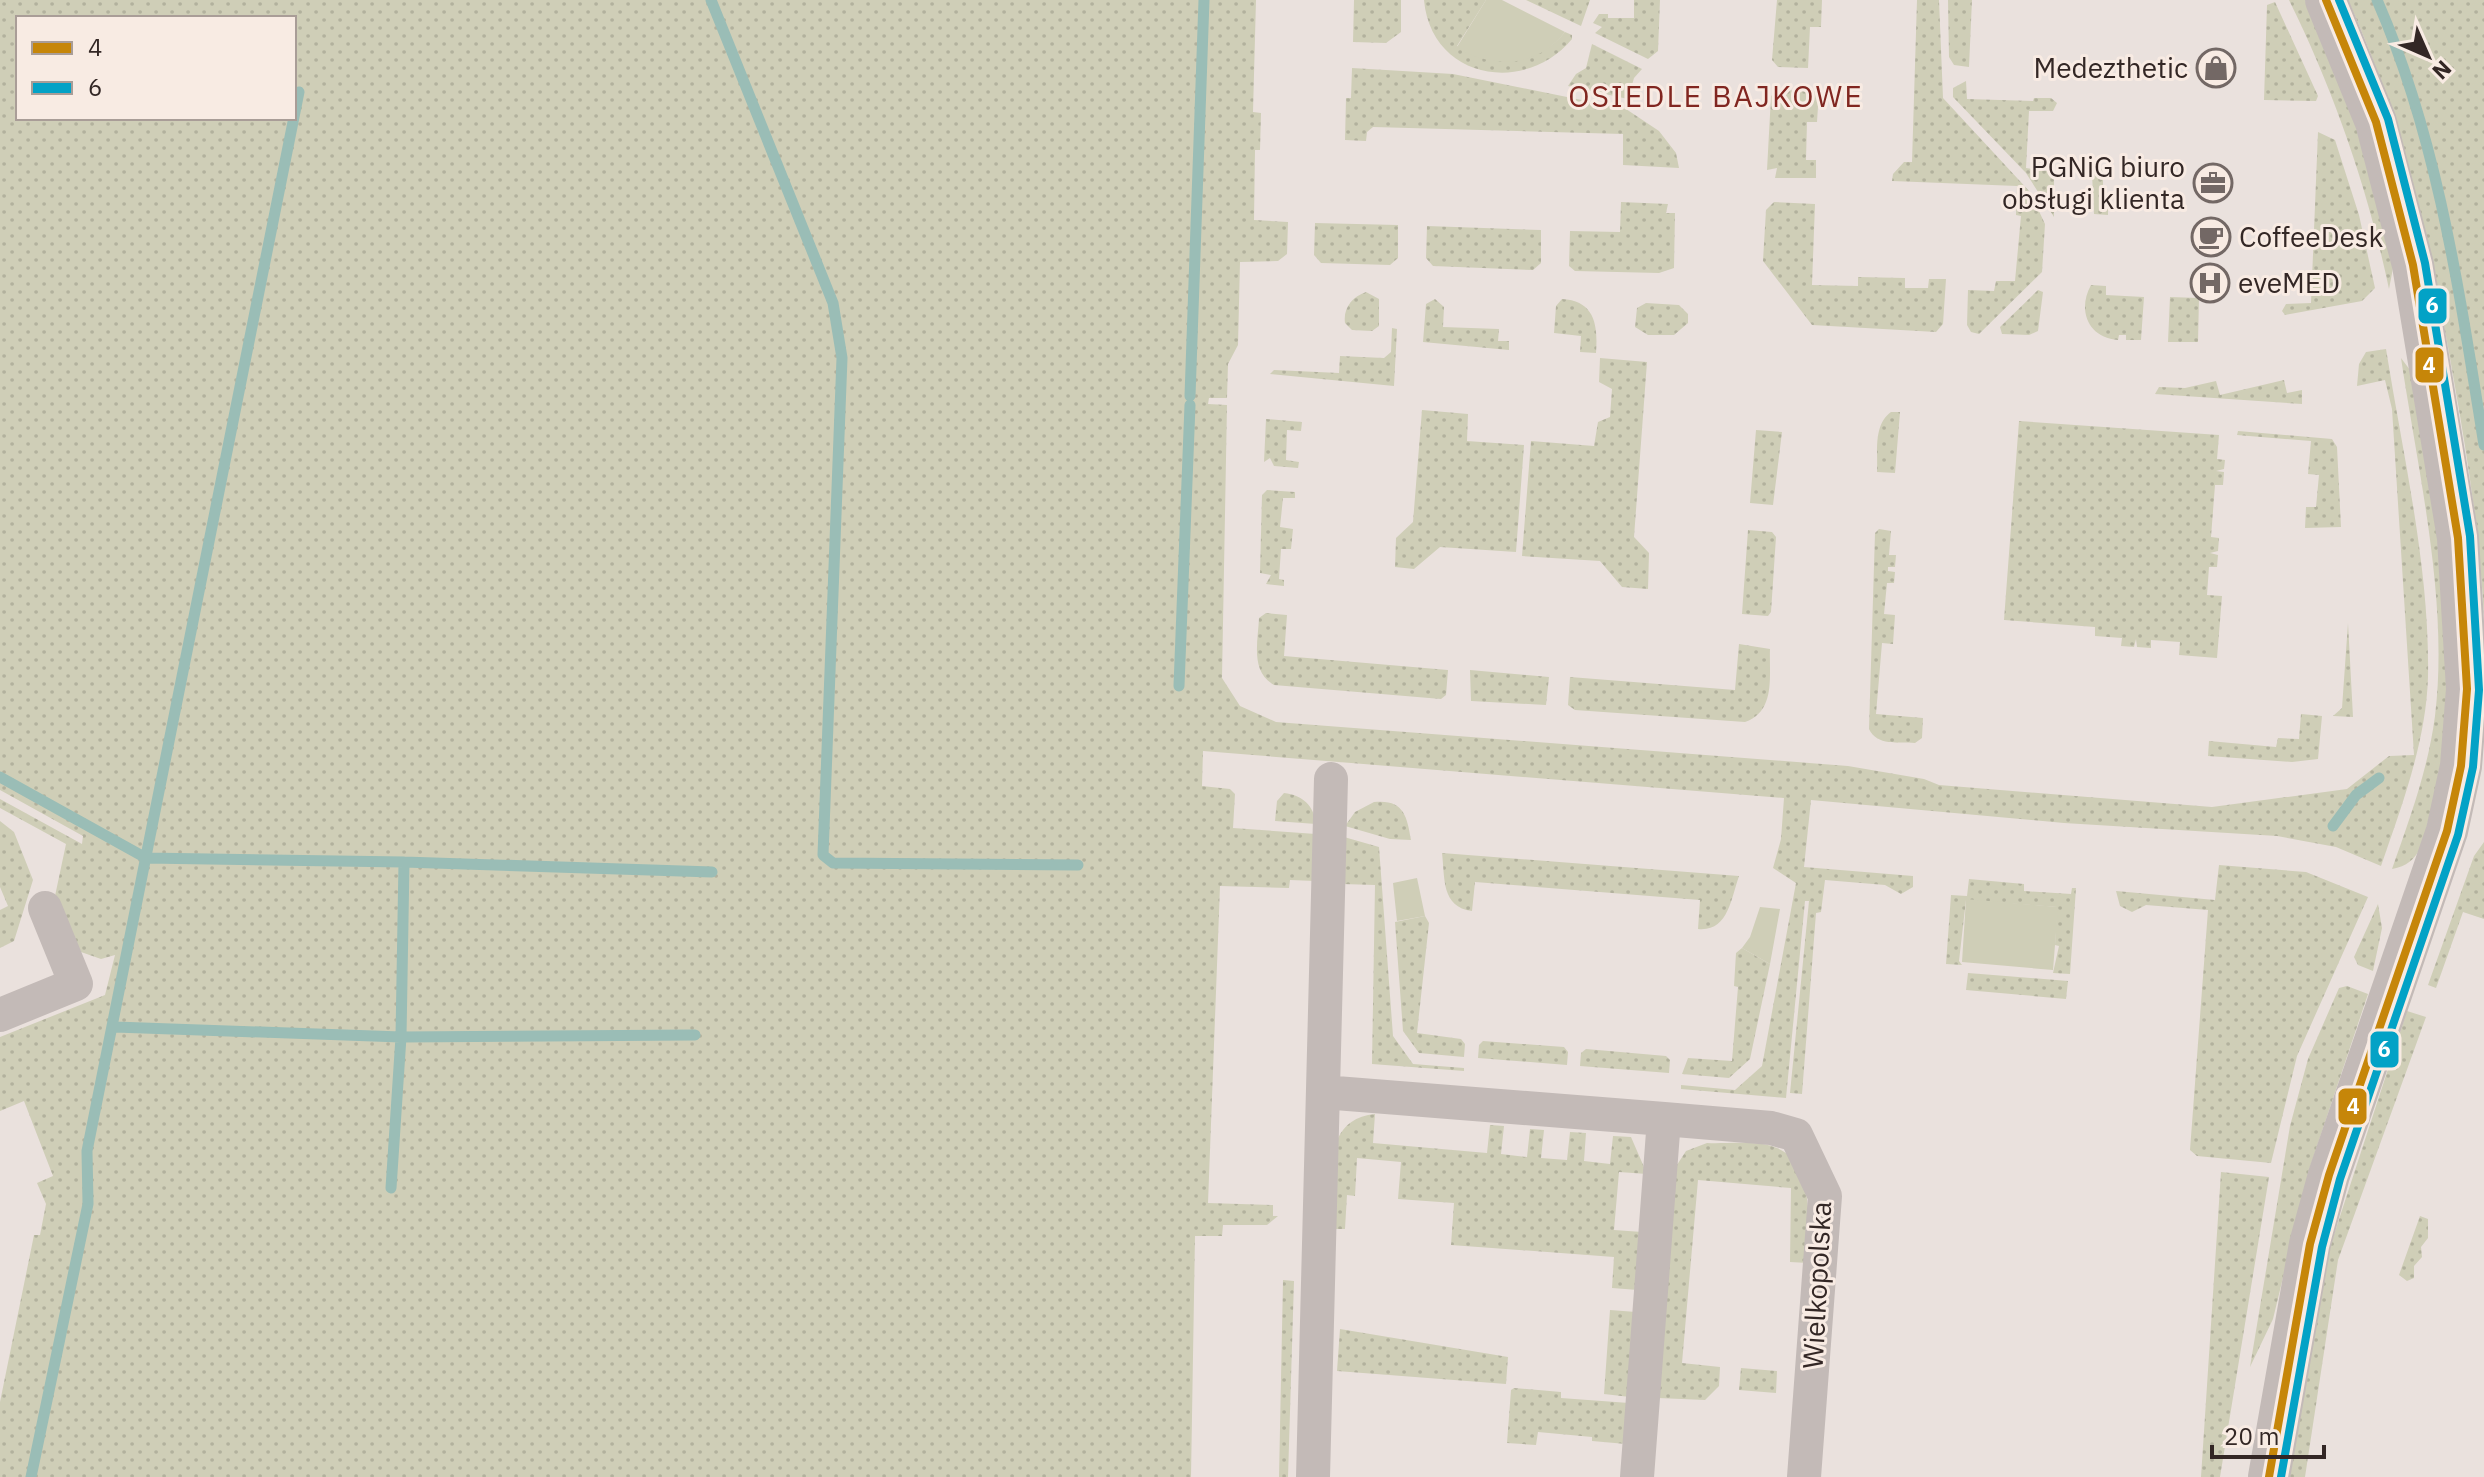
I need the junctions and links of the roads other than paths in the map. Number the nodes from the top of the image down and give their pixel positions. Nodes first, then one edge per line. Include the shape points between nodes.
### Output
1 (2326, 0) edge
2 (1331, 779) dead end
3 (45, 908) dead end
4 (0, 1015) edge
5 (1323, 1105) junction
6 (1664, 1119) junction
7 (1313, 1477) edge
8 (1637, 1477) edge
9 (1804, 1477) edge
10 (2269, 1477) edge

1 - 10 street via 2376,122 2413,265 2458,538 2467,689 2461,766 2447,831 2310,1244
2 - 5 street
3 - 4 street via 76,984
5 - 6 street, Wielkopolska
5 - 7 street
6 - 8 street
6 - 9 street, Wielkopolska via 1796,1135 1815,1169 1825,1196

